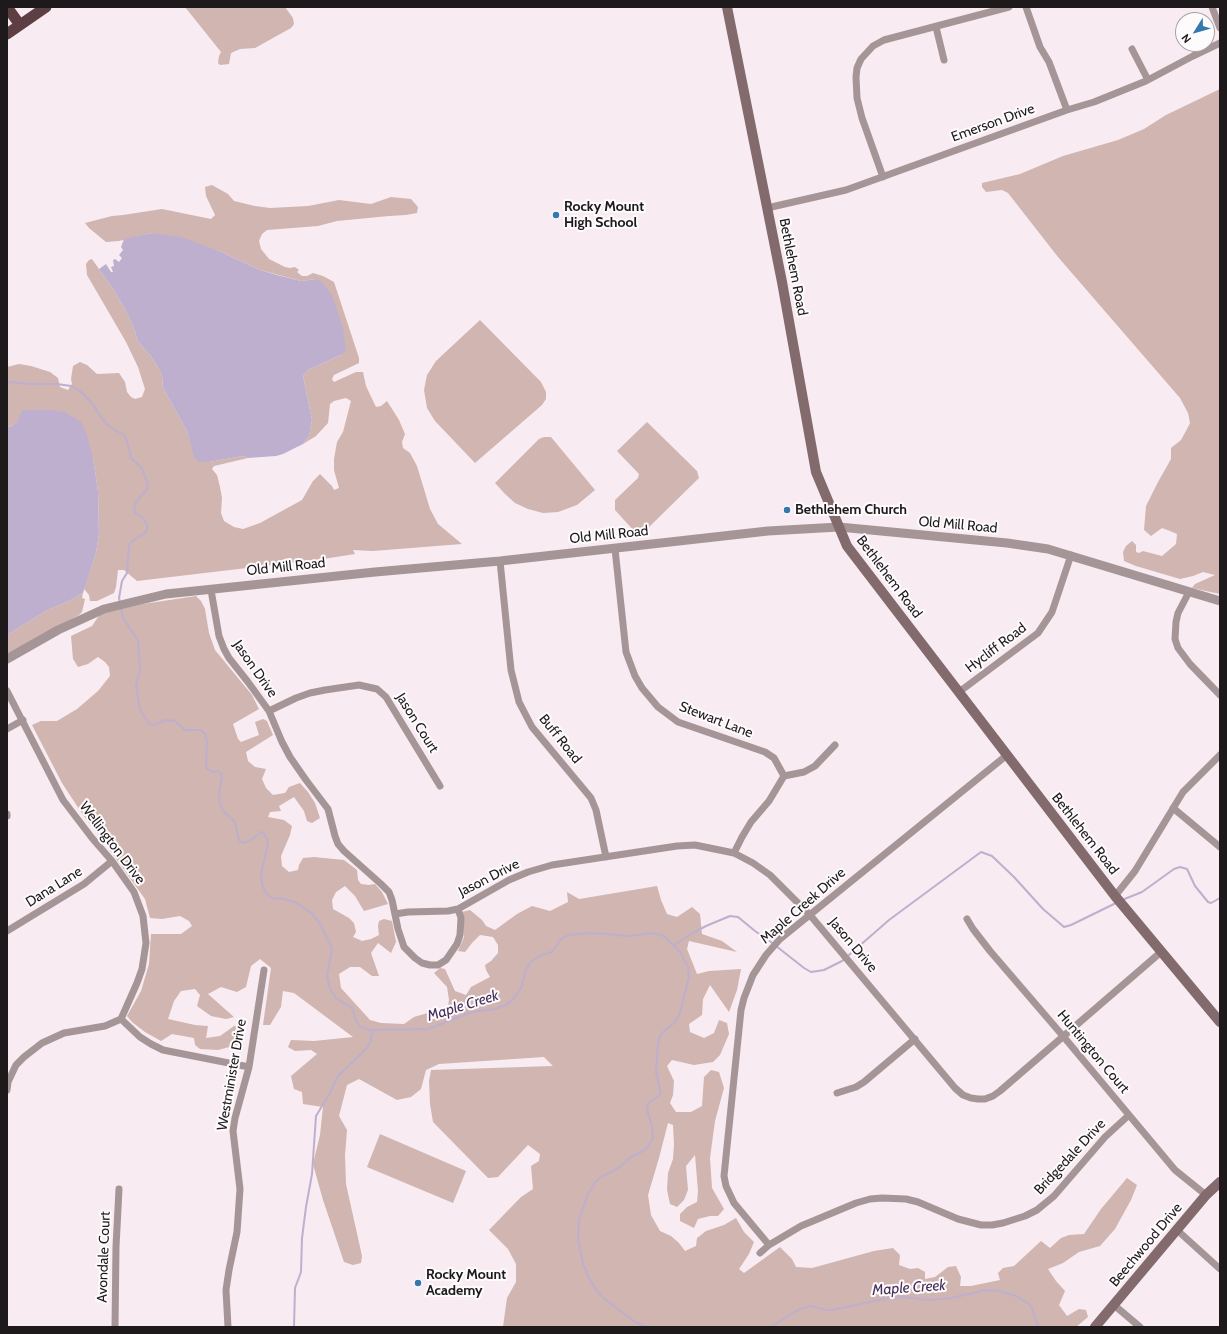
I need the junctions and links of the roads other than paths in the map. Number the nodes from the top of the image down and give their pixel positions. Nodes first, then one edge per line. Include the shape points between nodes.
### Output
1 (7, 7) edge
2 (46, 7) edge
3 (727, 7) edge
4 (1009, 7) edge
5 (1026, 7) edge
6 (1212, 7) edge
7 (20, 25) junction
8 (936, 27) junction
9 (1220, 28) edge
10 (7, 34) edge
11 (1220, 43) edge
12 (1132, 48) dead end
13 (944, 60) dead end
14 (1148, 80) junction
15 (1067, 110) junction
16 (882, 177) junction
17 (767, 208) junction
18 (839, 527) junction
19 (614, 548) junction
20 (1071, 555) junction
21 (500, 561) junction
22 (211, 590) junction
23 (1189, 592) junction
24 (1220, 601) edge
25 (7, 659) edge
26 (7, 691) edge
27 (959, 692) junction
28 (1220, 695) edge
29 (269, 711) junction
30 (23, 720) junction
31 (7, 729) edge
32 (835, 745) dead end
33 (1007, 755) junction
34 (1220, 755) edge
35 (784, 776) junction
36 (440, 786) dead end
37 (1173, 808) junction
38 (1220, 847) edge
39 (734, 853) junction
40 (606, 857) junction
41 (112, 861) junction
42 (1115, 896) junction
43 (458, 909) junction
44 (395, 914) junction
45 (810, 915) junction
46 (967, 919) dead end
47 (7, 931) edge
48 (1161, 952) junction
49 (264, 970) dead end
50 (121, 1018) junction
51 (1220, 1022) edge
52 (1063, 1036) junction
53 (914, 1039) junction
54 (248, 1067) junction
55 (7, 1090) edge
56 (837, 1092) dead end
57 (1129, 1115) junction
58 (1220, 1182) edge
59 (119, 1189) dead end
60 (1206, 1195) junction
61 (1177, 1230) junction
62 (770, 1245) junction
63 (760, 1253) dead end
64 (1220, 1269) edge
65 (1114, 1305) junction
66 (115, 1327) edge
67 (228, 1327) edge
68 (1095, 1327) edge
69 (1140, 1327) edge

1 - 7 highway
2 - 7 highway
3 - 17 main road, Bethlehem Road
4 - 8 street
5 - 15 street
6 - 9 street
7 - 10 highway
8 - 13 street
8 - 16 street via 884,40 873,46 861,59 856,78 857,98
11 - 14 street, Emerson Drive
12 - 14 street
14 - 15 street, Emerson Drive
15 - 16 street, Emerson Drive
16 - 17 street, Emerson Drive via 846,190
17 - 18 main road, Bethlehem Road via 816,472
18 - 19 street, Old Mill Road via 768,531
18 - 20 street, Old Mill Road via 1007,543
18 - 27 main road, Bethlehem Road via 847,546
19 - 21 street, Old Mill Road
19 - 35 street, Stewart Lane via 626,652 642,688 658,707 678,722 765,752 774,758
20 - 23 street, Old Mill Road
20 - 27 street, Hycliff Road via 1052,612 1038,633
21 - 22 street, Old Mill Road
21 - 40 street, Buff Road via 511,670 519,702 532,727 591,798
22 - 25 street, Old Mill Road via 166,594 104,609 70,624
22 - 29 street, Jason Drive via 219,636 224,649
23 - 24 street, Old Mill Road
23 - 28 street via 1178,613 1175,639 1178,648 1190,664
26 - 30 street, Wellington Drive
27 - 33 main road, Bethlehem Road
29 - 36 street, Jason Court via 303,696 325,690 359,685 377,689 386,697
29 - 44 street, Jason Drive via 290,757 328,809 338,844 388,892
30 - 31 street
30 - 41 street, Wellington Drive via 63,800
32 - 35 street via 815,766 804,772
33 - 42 main road, Bethlehem Road
33 - 45 street, Maple Creek Drive
34 - 37 street via 1183,792
35 - 39 street via 769,801 751,822
37 - 38 street
37 - 42 street via 1135,871
39 - 40 street, Jason Drive via 695,845
39 - 45 street, Jason Drive via 753,862
40 - 43 street, Jason Drive via 552,865 528,872
41 - 47 street, Dana Lane via 79,888
41 - 50 street, Wellington Drive via 134,892 145,929 145,957 142,969
42 - 48 main road, Bethlehem Road
43 - 44 street, Jason Drive
43 - 44 street, Jason Drive via 461,926 457,944 446,960 438,965 422,963 404,947
45 - 53 street, Jason Drive
45 - 62 street, Maple Creek Drive via 780,939 759,964 748,986 741,1010 724,1176 734,1203
46 - 52 street, Huntington Court via 990,951
48 - 51 main road, Bethlehem Road
48 - 52 street, Jason Drive
49 - 54 street, Westminister Drive
50 - 54 street via 140,1037 163,1050
50 - 55 street via 106,1026 64,1033 42,1044 16,1064
52 - 53 street, Jason Drive via 1000,1091 985,1098 963,1095
52 - 57 street, Huntington Court
53 - 56 street via 864,1082
54 - 67 street, Westminister Drive via 233,1131 240,1189 237,1232 226,1290
57 - 60 street, Huntington Court via 1175,1170
57 - 62 street, Bridgedale Drive via 1104,1137 1054,1196 1037,1210 1014,1220 992,1225 975,1224 918,1202 882,1198 856,1203 813,1221
58 - 60 main road, Beechwood Drive
59 - 66 street, Avondale Court
60 - 61 main road, Beechwood Drive
61 - 64 street
61 - 65 main road, Beechwood Drive
62 - 63 street, Bridgedale Drive
65 - 68 main road, Beechwood Drive
65 - 69 street

